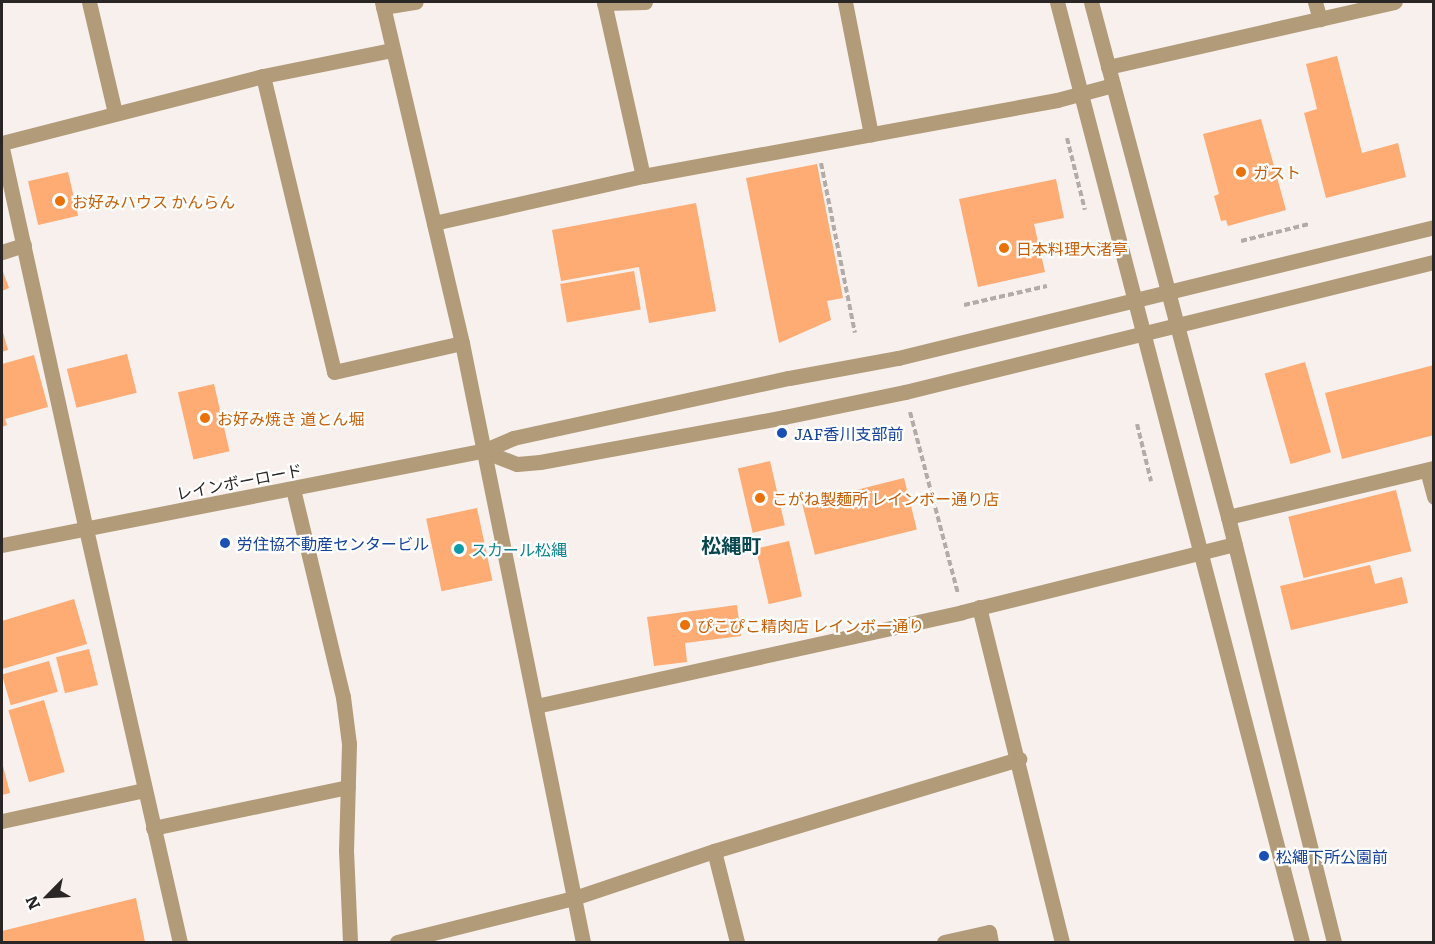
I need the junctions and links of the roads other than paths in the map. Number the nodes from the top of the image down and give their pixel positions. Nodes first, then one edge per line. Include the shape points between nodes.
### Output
1 (89, 2) edge
2 (416, 2) edge
3 (604, 2) edge
4 (645, 2) edge
5 (845, 2) edge
6 (1057, 2) edge
7 (1091, 2) edge
8 (1315, 2) edge
9 (1395, 2) edge
10 (382, 4) edge
11 (1320, 19) junction
12 (392, 50) junction
13 (1108, 67) junction
14 (263, 76) junction
15 (1113, 85) junction
16 (1080, 94) junction
17 (115, 113) junction
18 (871, 134) junction
19 (2, 143) edge
20 (2, 148) edge
21 (643, 176) junction
22 (434, 223) junction
23 (1434, 227) edge
24 (24, 245) junction
25 (2, 252) edge
26 (1434, 262) edge
27 (1165, 291) junction
28 (1134, 298) junction
29 (1175, 324) junction
30 (1143, 332) junction
31 (462, 343) junction
32 (483, 451) junction
33 (1430, 469) edge
34 (293, 489) junction
35 (1434, 497) edge
36 (1228, 517) junction
37 (86, 529) junction
38 (1235, 544) junction
39 (2, 545) edge
40 (1200, 552) junction
41 (979, 607) junction
42 (536, 706) junction
43 (1019, 759) junction
44 (348, 787) junction
45 (144, 790) junction
46 (2, 821) edge
47 (153, 828) junction
48 (714, 850) junction
49 (574, 898) junction
50 (440, 937) edge
51 (180, 942) edge
52 (350, 942) edge
53 (397, 942) edge
54 (583, 942) edge
55 (737, 942) edge
56 (944, 942) edge
57 (991, 942) edge
58 (1062, 942) edge
59 (1302, 942) edge
60 (1334, 942) edge

1 - 17 street
2 - 10 street
3 - 4 street
3 - 21 street
5 - 18 street
6 - 16 street
7 - 13 street
8 - 11 street
9 - 11 street
10 - 12 street
11 - 13 street
12 - 14 street
12 - 22 street
13 - 15 street
14 - 17 street
14 - 31 street via 334,372
15 - 16 street
15 - 27 street
16 - 18 street
16 - 28 street
17 - 19 street
18 - 21 street
20 - 24 street
21 - 22 street
22 - 31 street
23 - 27 street, レインボーロード
24 - 25 street
24 - 37 street
26 - 29 street
27 - 28 street, レインボーロード
27 - 29 street
28 - 30 street
28 - 32 street, レインボーロード via 898,358 513,438
29 - 30 street
29 - 36 street
30 - 32 street via 894,394 563,458 517,464
30 - 40 street
31 - 32 street
32 - 34 street, レインボーロード
32 - 42 street
33 - 35 street
33 - 36 street
34 - 37 street, レインボーロード
34 - 44 street via 342,697 349,744
36 - 38 street
37 - 39 street, レインボーロード
37 - 45 street
38 - 40 street
38 - 60 street
40 - 41 street
40 - 59 street
41 - 42 street
41 - 43 street
42 - 49 street
43 - 48 street
43 - 58 street
44 - 47 street
44 - 52 street
45 - 46 street
45 - 47 street
47 - 51 street
48 - 49 street
48 - 55 street
49 - 50 street
49 - 54 street
50 - 53 street
56 - 57 street via 989,932

